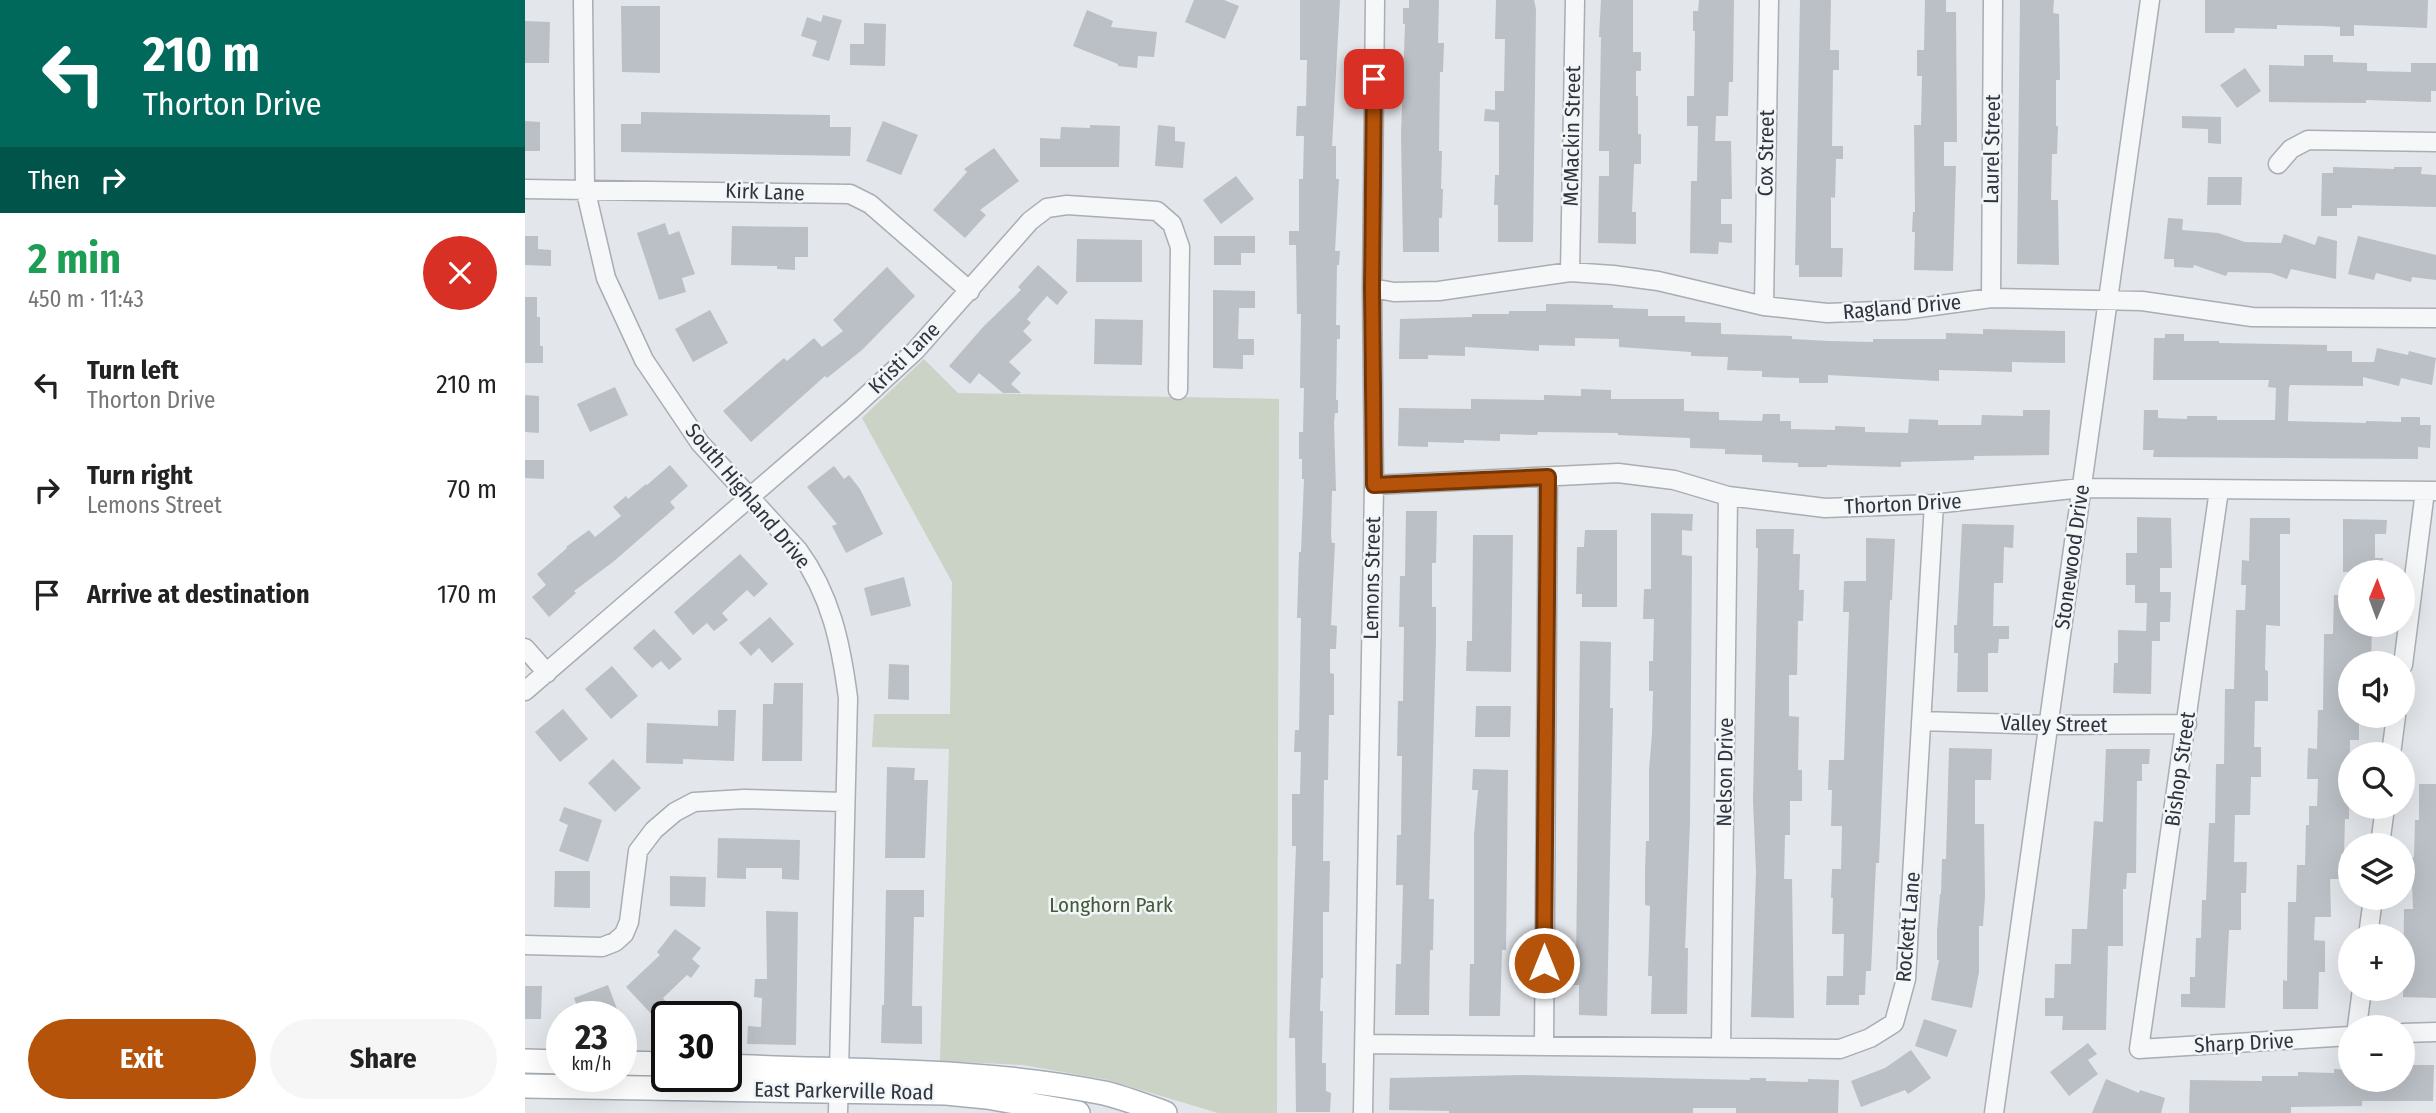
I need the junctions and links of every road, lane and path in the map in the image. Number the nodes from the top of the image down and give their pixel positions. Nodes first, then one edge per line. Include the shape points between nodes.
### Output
1 (583, 0) edge
2 (1375, 0) edge
3 (1575, 0) edge
4 (1769, 0) edge
5 (1993, 0) edge
6 (2150, 0) edge
7 (2436, 142) edge
8 (2278, 164) dead end
9 (525, 188) edge
10 (585, 188) junction
11 (1570, 272) junction
12 (1372, 288) junction
13 (970, 291) junction
14 (1991, 298) junction
15 (2108, 300) junction
16 (1763, 306) junction
17 (2436, 318) edge
18 (1178, 390) dead end
19 (1548, 477) junction
20 (1374, 485) junction
21 (2081, 488) junction
22 (2219, 490) junction
23 (2430, 491) edge
24 (1728, 496) junction
25 (750, 497) junction
26 (1934, 504) junction
27 (525, 648) edge
28 (2405, 651) edge
29 (547, 673) junction
30 (525, 691) edge
31 (1921, 721) junction
32 (2187, 724) junction
33 (2050, 725) junction
34 (844, 802) junction
35 (525, 945) edge
36 (2436, 1032) edge
37 (2415, 1033) edge
38 (2338, 1037) edge
39 (1365, 1044) junction
40 (1544, 1044) junction
41 (1721, 1047) junction
42 (2139, 1049) joint
43 (525, 1061) edge
44 (546, 1062) edge
45 (742, 1070) edge
46 (525, 1086) edge
47 (840, 1092) edge
48 (1078, 1113) edge
49 (1165, 1113) edge
50 (1363, 1113) edge
51 (1994, 1113) edge

1 - 10 street, South Highland Drive
2 - 12 street, Lemons Street
3 - 11 street, McMackin Street
4 - 16 street, Cox Street
5 - 14 street, Laurel Street
6 - 15 street, Stonewood Drive
7 - 8 street via 2308,140 2291,149
9 - 10 street, Kirk Lane
10 - 13 street, Kirk Lane via 850,194 870,204
10 - 25 street, South Highland Drive via 606,278 644,360 700,443
11 - 12 street, Ragland Drive via 1439,291
11 - 16 street, Ragland Drive via 1658,281
12 - 20 street, Lemons Street
13 - 18 street, Kristi Lane via 1030,221 1047,208 1067,205 1157,211 1172,224 1180,247
13 - 25 street, Kristi Lane via 907,359
14 - 15 street, Ragland Drive
14 - 16 street, Ragland Drive via 1891,311 1827,313
15 - 17 street, Ragland Drive via 2252,317
15 - 21 street, Stonewood Drive
19 - 20 street, Thorton Drive
19 - 24 street, Thorton Drive via 1618,473 1674,480
19 - 40 street
20 - 39 street, Lemons Street
21 - 22 street, Thorton Drive
21 - 26 street, Thorton Drive
21 - 33 street, Stonewood Drive
22 - 23 street, Thorton Drive
22 - 32 street, Bishop Street
23 - 28 street
24 - 26 street, Thorton Drive via 1825,508
24 - 41 street, Nelson Drive
25 - 29 street, Kristi Lane
25 - 34 street, South Highland Drive via 811,568 833,619 848,698
26 - 31 street, Rockett Lane
27 - 29 street
29 - 30 street, Kristi Lane
31 - 33 street, Valley Street
31 - 41 street, Rockett Lane via 1906,979 1894,1023 1840,1049
32 - 33 street, Valley Street
32 - 42 street, Bishop Street
33 - 51 street, Stonewood Drive
34 - 35 street via 694,802 675,811 638,851 629,922 615,942 602,947
34 - 47 street, South Highland Drive
36 - 37 street
38 - 42 street, Sharp Drive
39 - 40 street, Rockett Lane
39 - 50 street, Lemons Street
40 - 41 street, Rockett Lane
43 - 44 main road
45 - 47 main road, East Parkerville Road
46 - 47 main road, East Parkerville Road
47 - 48 main road, East Parkerville Road via 946,1093
47 - 49 main road, East Parkerville Road via 938,1072 1106,1094

